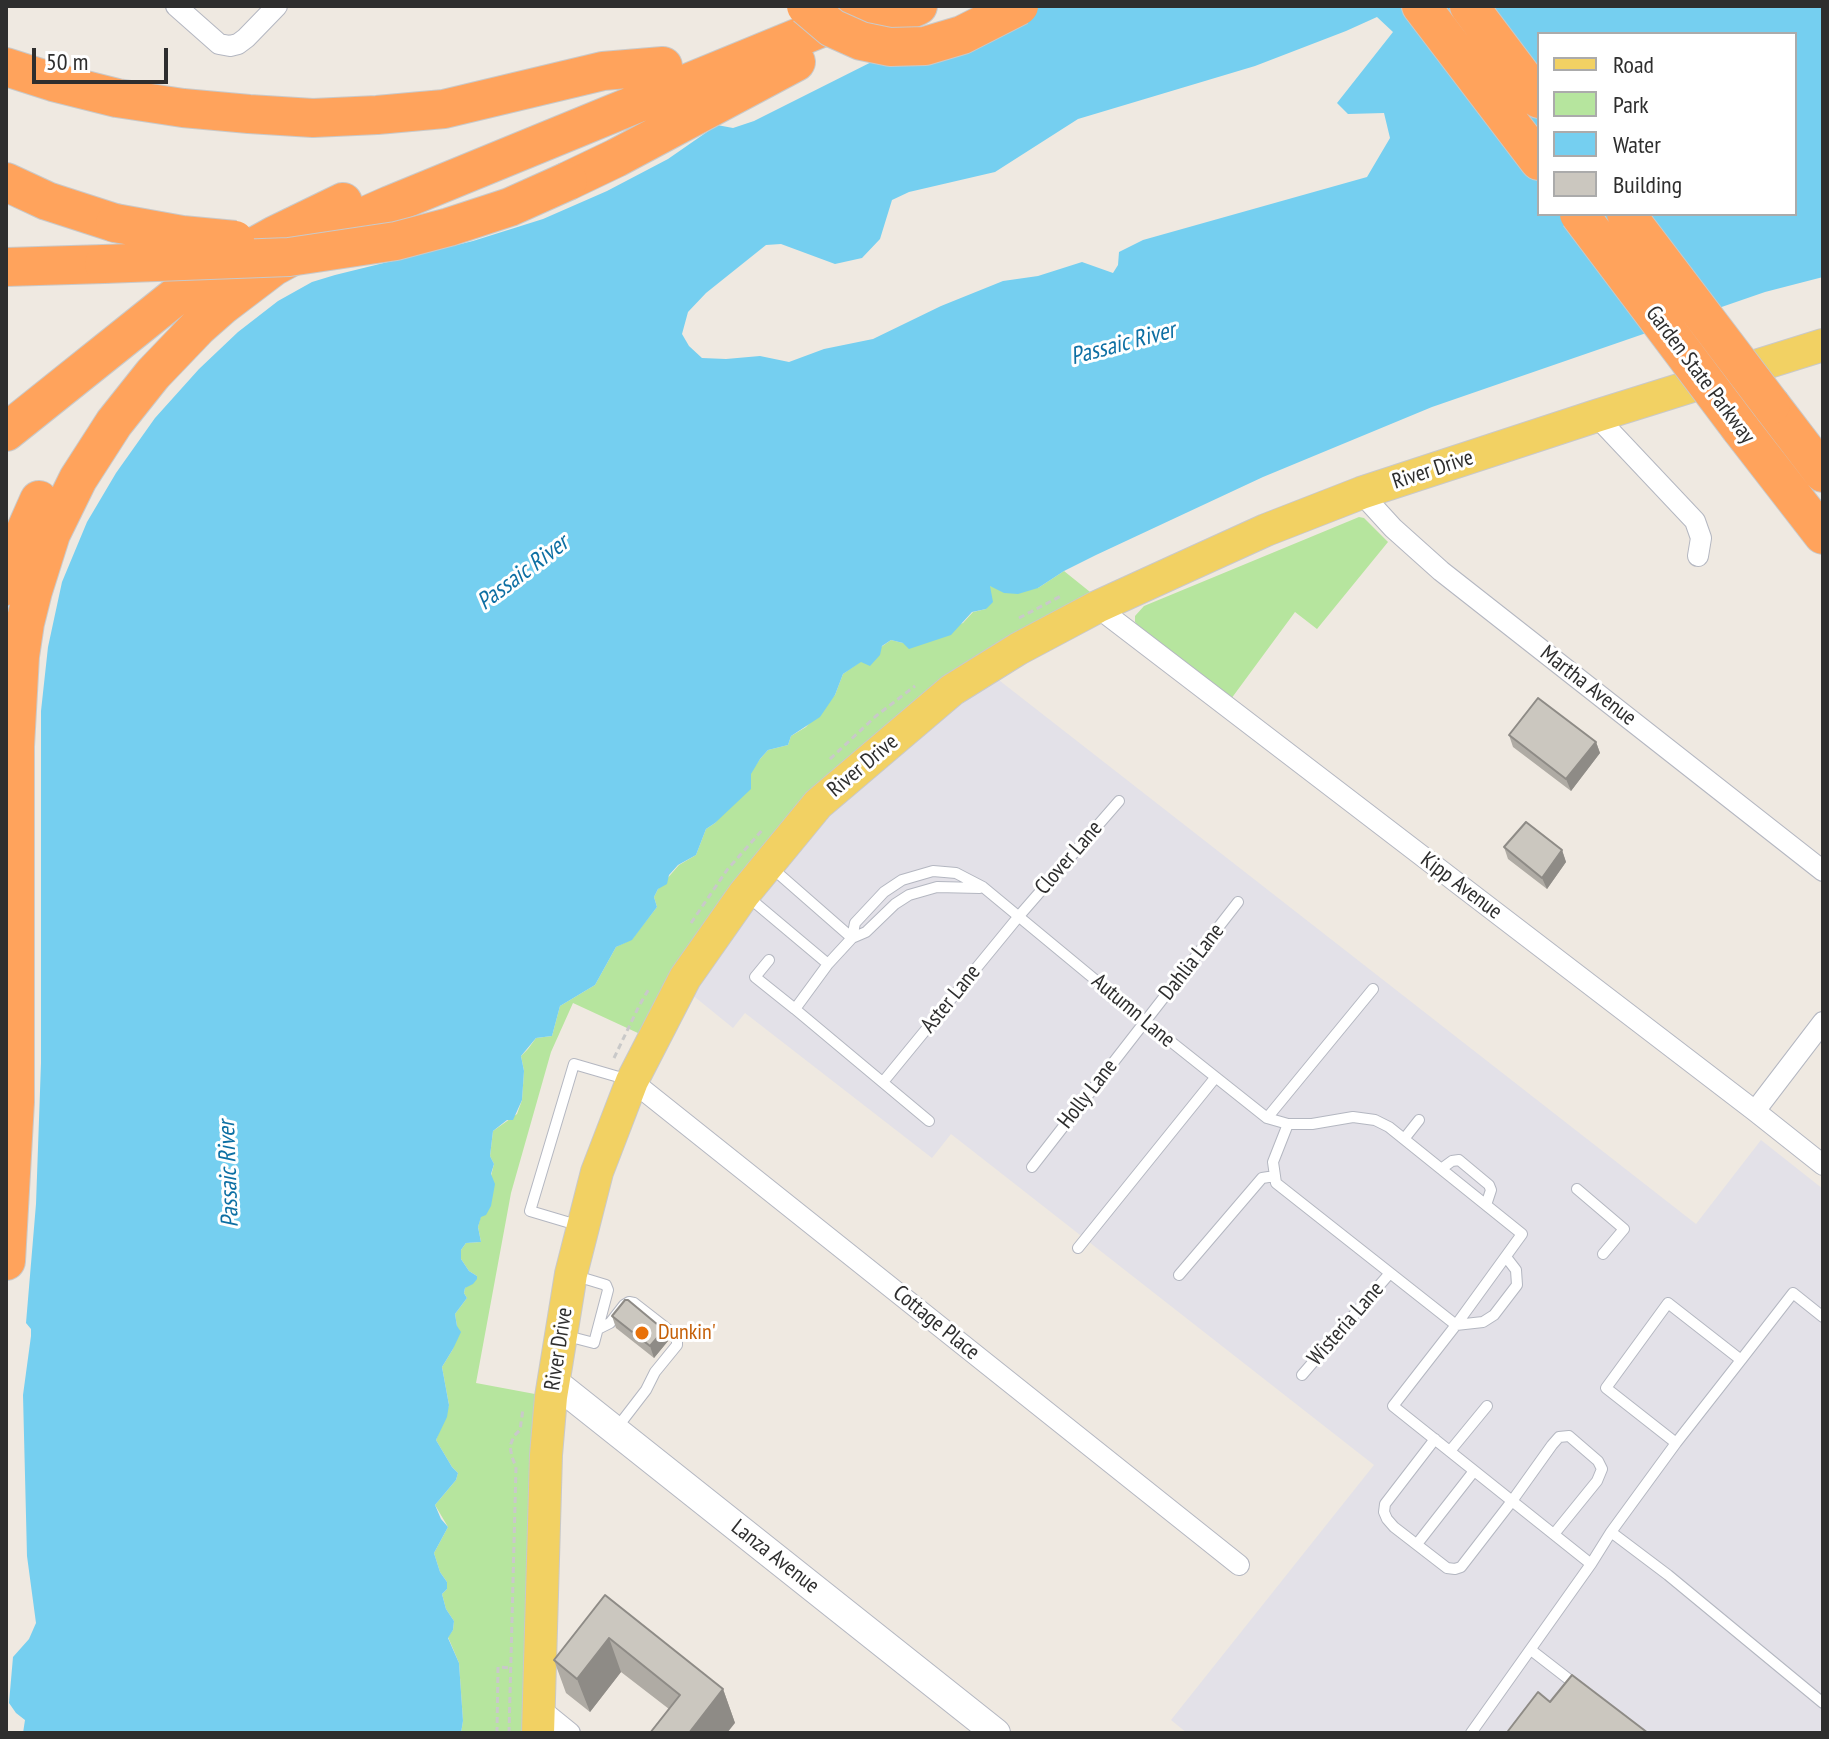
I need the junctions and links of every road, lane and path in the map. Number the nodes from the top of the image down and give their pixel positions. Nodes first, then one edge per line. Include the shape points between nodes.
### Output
1 (176, 6) edge
2 (277, 6) edge
3 (808, 6) edge
4 (875, 6) edge
5 (918, 6) edge
6 (1019, 6) edge
7 (1421, 6) edge
8 (1469, 6) edge
9 (663, 66) junction
10 (6, 67) edge
11 (1537, 96) edge
12 (1537, 158) edge
13 (568, 181) junction
14 (6, 182) edge
15 (1581, 216) edge
16 (1628, 216) edge
17 (312, 217) junction
18 (6, 267) edge
19 (1823, 345) edge
20 (1596, 416) junction
21 (6, 432) edge
22 (1823, 473) edge
23 (1361, 493) junction
24 (1823, 535) edge
25 (1698, 556) dead end
26 (6, 586) edge
27 (1097, 607) junction
28 (1119, 801) dead end
29 (768, 865) junction
30 (1823, 871) edge
31 (983, 887) junction
32 (744, 894) junction
33 (1238, 902) dead end
34 (1019, 916) junction
35 (852, 938) junction
36 (769, 960) dead end
37 (828, 964) junction
38 (1373, 989) dead end
39 (795, 1009) junction
40 (1145, 1021) junction
41 (1823, 1022) edge
42 (1215, 1078) junction
43 (632, 1081) junction
44 (883, 1082) junction
45 (1755, 1111) junction
46 (1267, 1118) junction
47 (1419, 1120) dead end
48 (929, 1121) dead end
49 (1288, 1124) junction
50 (1404, 1139) junction
51 (1823, 1165) edge
52 (1032, 1167) dead end
53 (1441, 1169) junction
54 (1275, 1176) junction
55 (1577, 1189) dead end
56 (1486, 1205) junction
57 (583, 1226) junction
58 (1078, 1248) dead end
59 (1603, 1254) dead end
60 (1506, 1257) junction
61 (6, 1261) edge
62 (1390, 1273) junction
63 (571, 1274) junction
64 (1179, 1275) dead end
65 (1823, 1317) edge
66 (1456, 1325) junction
67 (598, 1329) junction
68 (561, 1334) junction
69 (1741, 1360) junction
70 (1302, 1375) dead end
71 (553, 1381) junction
72 (1487, 1406) dead end
73 (614, 1430) junction
74 (1435, 1439) junction
75 (1676, 1443) junction
76 (1450, 1451) junction
77 (1474, 1471) junction
78 (1512, 1501) junction
79 (1611, 1532) junction
80 (1554, 1534) junction
81 (1417, 1544) junction
82 (1591, 1564) junction
83 (1239, 1565) dead end
84 (1531, 1650) junction
85 (511, 1668) dead end
86 (1591, 1696) edge
87 (1823, 1703) edge
88 (538, 1720) edge
89 (497, 1733) edge
90 (570, 1733) edge
91 (996, 1733) edge
92 (1471, 1733) edge

1 - 2 street via 219,44 230,46
3 - 6 highway, bridge via 832,28 890,47 925,46 962,35
3 - 9 highway
4 - 61 highway via 390,205 333,234 273,267 223,305 153,374 114,423 51,534 20,656 15,1102
5 - 13 highway via 778,70
7 - 12 highway
8 - 11 highway
9 - 10 highway via 603,71 444,109 313,118 117,98
9 - 17 highway
13 - 14 highway, bridge via 447,222 317,241 247,241 115,223
13 - 18 highway, bridge via 510,207 396,241 289,257
15 - 24 highway, Garden State Parkway, bridge
16 - 22 highway, Garden State Parkway, bridge
17 - 21 highway via 185,289
17 - 26 highway via 191,302 114,382 41,495
19 - 20 main road, River Drive
20 - 23 main road, River Drive
20 - 25 street via 1695,521 1701,538
23 - 27 main road, River Drive
23 - 30 street, Martha Avenue via 1441,571
27 - 29 main road, River Drive via 952,690 818,804
27 - 45 street, Kipp Avenue
28 - 34 lane, Clover Lane
29 - 32 main road, River Drive
29 - 35 lane
31 - 34 lane, Autumn Lane
31 - 35 lane, Autumn Lane via 937,887 909,895
31 - 35 lane, Autumn Lane via 956,873 933,871 902,880 855,923
32 - 37 lane
32 - 43 main road, River Drive via 685,978
33 - 40 lane, Dahlia Lane
34 - 40 lane, Autumn Lane
34 - 44 lane, Aster Lane
35 - 37 lane, Autumn Lane
36 - 39 lane via 755,977
37 - 39 lane, Autumn Lane
38 - 46 lane
39 - 44 lane
40 - 42 lane, Autumn Lane
40 - 52 lane, Holly Lane
41 - 45 street
42 - 46 lane, Autumn Lane
42 - 58 lane
43 - 57 main road, River Drive via 597,1172
43 - 57 lane via 574,1064 530,1211
43 - 83 street, Cottage Place
44 - 48 lane
45 - 51 street, Kipp Avenue
46 - 49 lane, Autumn Lane
47 - 50 lane
49 - 50 lane, Autumn Lane via 1353,1117 1375,1120
49 - 54 lane via 1273,1162
50 - 53 lane, Autumn Lane
53 - 56 lane, Autumn Lane
53 - 56 lane via 1459,1160 1489,1185
54 - 62 lane via 1276,1183
54 - 64 lane via 1262,1178
55 - 59 lane via 1624,1229
56 - 60 lane, Autumn Lane via 1522,1234
57 - 63 main road, River Drive
60 - 66 lane, Autumn Lane
60 - 66 lane, Autumn Lane via 1516,1270 1517,1285 1494,1315
62 - 66 lane
62 - 70 lane, Wisteria Lane
63 - 67 lane via 608,1288
63 - 68 main road, River Drive
65 - 69 lane via 1793,1293
66 - 74 lane via 1393,1406
67 - 68 lane via 594,1343
67 - 73 lane via 629,1302 677,1340
68 - 71 main road, River Drive
69 - 75 lane
69 - 75 lane via 1668,1303 1606,1388
71 - 73 street, Lanza Avenue
71 - 88 main road, River Drive
72 - 76 lane
73 - 91 street, Lanza Avenue
74 - 76 lane
74 - 81 lane via 1385,1504 1387,1519
75 - 79 lane
76 - 77 lane
77 - 78 lane
77 - 81 lane
78 - 80 lane
78 - 80 lane via 1559,1437 1569,1436 1602,1469
78 - 81 lane via 1461,1567 1447,1568
79 - 82 lane
79 - 87 lane
80 - 82 lane
82 - 84 lane
84 - 86 lane
84 - 92 lane
85 - 89 path via 498,1667
88 - 90 street

